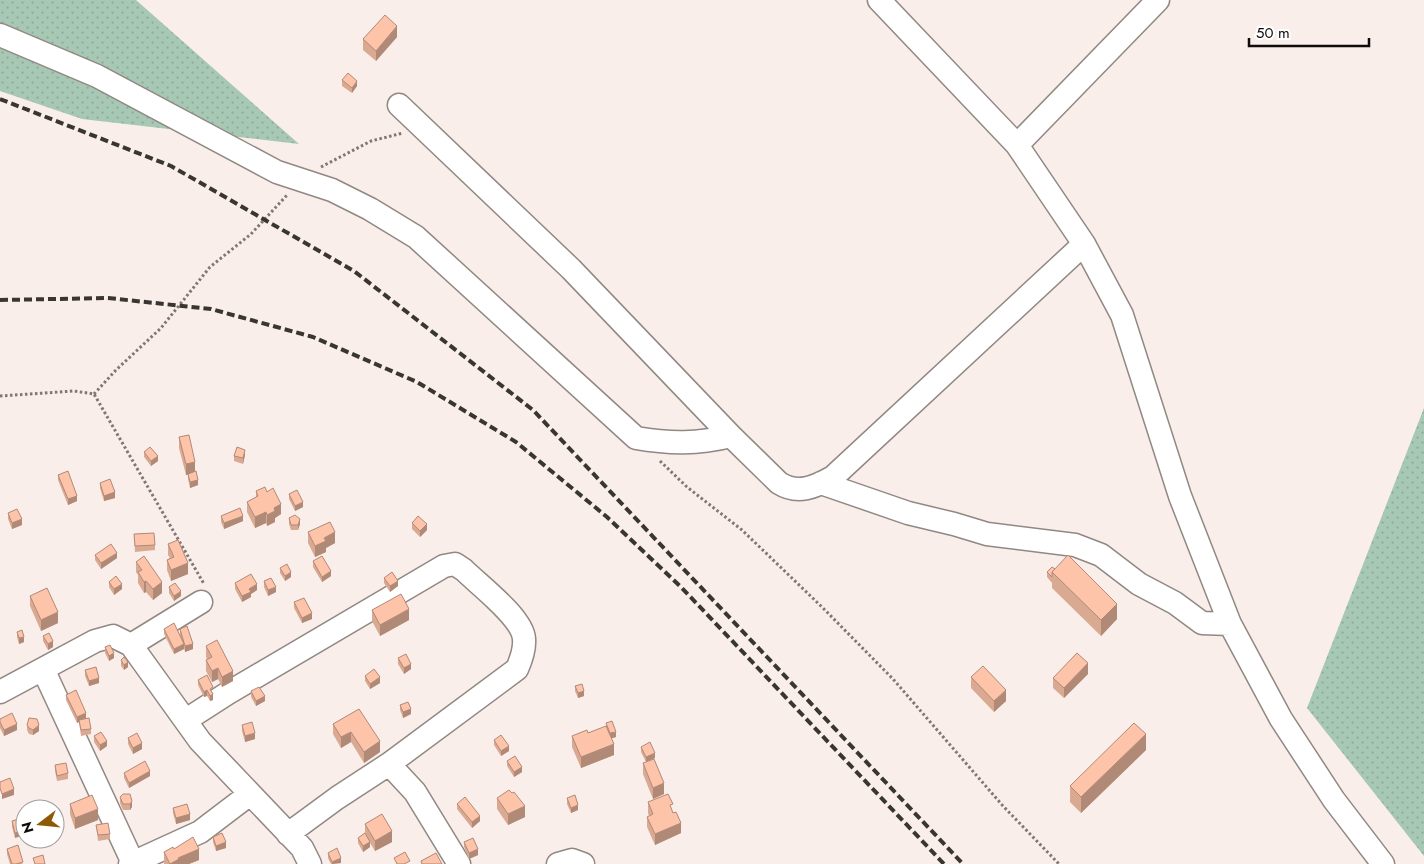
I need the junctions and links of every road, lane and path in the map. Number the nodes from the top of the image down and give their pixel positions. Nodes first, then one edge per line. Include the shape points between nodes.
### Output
1 (879, 0) edge
2 (1158, 0) edge
3 (0, 35) edge
4 (399, 105) dead end
5 (426, 130) junction
6 (1017, 145) junction
7 (299, 179) junction
8 (1084, 244) junction
9 (94, 394) junction
10 (0, 396) edge
11 (731, 436) junction
12 (636, 438) junction
13 (821, 483) junction
14 (201, 602) joint
15 (1230, 624) junction
16 (131, 644) junction
17 (43, 669) junction
18 (0, 692) edge
19 (186, 720) junction
20 (390, 764) junction
21 (250, 794) junction
22 (288, 834) junction
23 (132, 864) edge
24 (310, 864) edge
25 (458, 864) edge
26 (558, 864) edge
27 (584, 864) edge
28 (1059, 864) edge
29 (1383, 864) edge

1 - 6 street
2 - 6 street
3 - 7 street via 97,76 277,172
4 - 5 street
5 - 7 path via 371,141
5 - 11 street via 571,269
6 - 8 street
7 - 9 path via 251,234 210,267 161,328
7 - 12 street via 332,190 416,237
8 - 13 street via 833,477
8 - 15 street via 1122,315 1180,496
9 - 10 path via 74,391
9 - 14 path via 202,578 206,592
11 - 12 street via 703,443 666,444
11 - 13 street via 789,489
12 - 28 path via 687,487 742,530 823,608 893,679 1003,806
13 - 15 street via 908,513 987,534 1075,545 1101,555 1138,584 1174,603 1202,623
14 - 16 street
15 - 29 street via 1281,719 1334,800
16 - 17 street via 113,636 95,641
16 - 19 street
17 - 18 street
17 - 23 street
19 - 20 street via 444,566 454,564 515,620 525,638 523,653 517,669
19 - 21 street via 200,741
20 - 22 street
20 - 25 street via 415,792
21 - 22 street
21 - 23 street via 200,832
22 - 24 street via 302,848
26 - 27 street via 572,860

